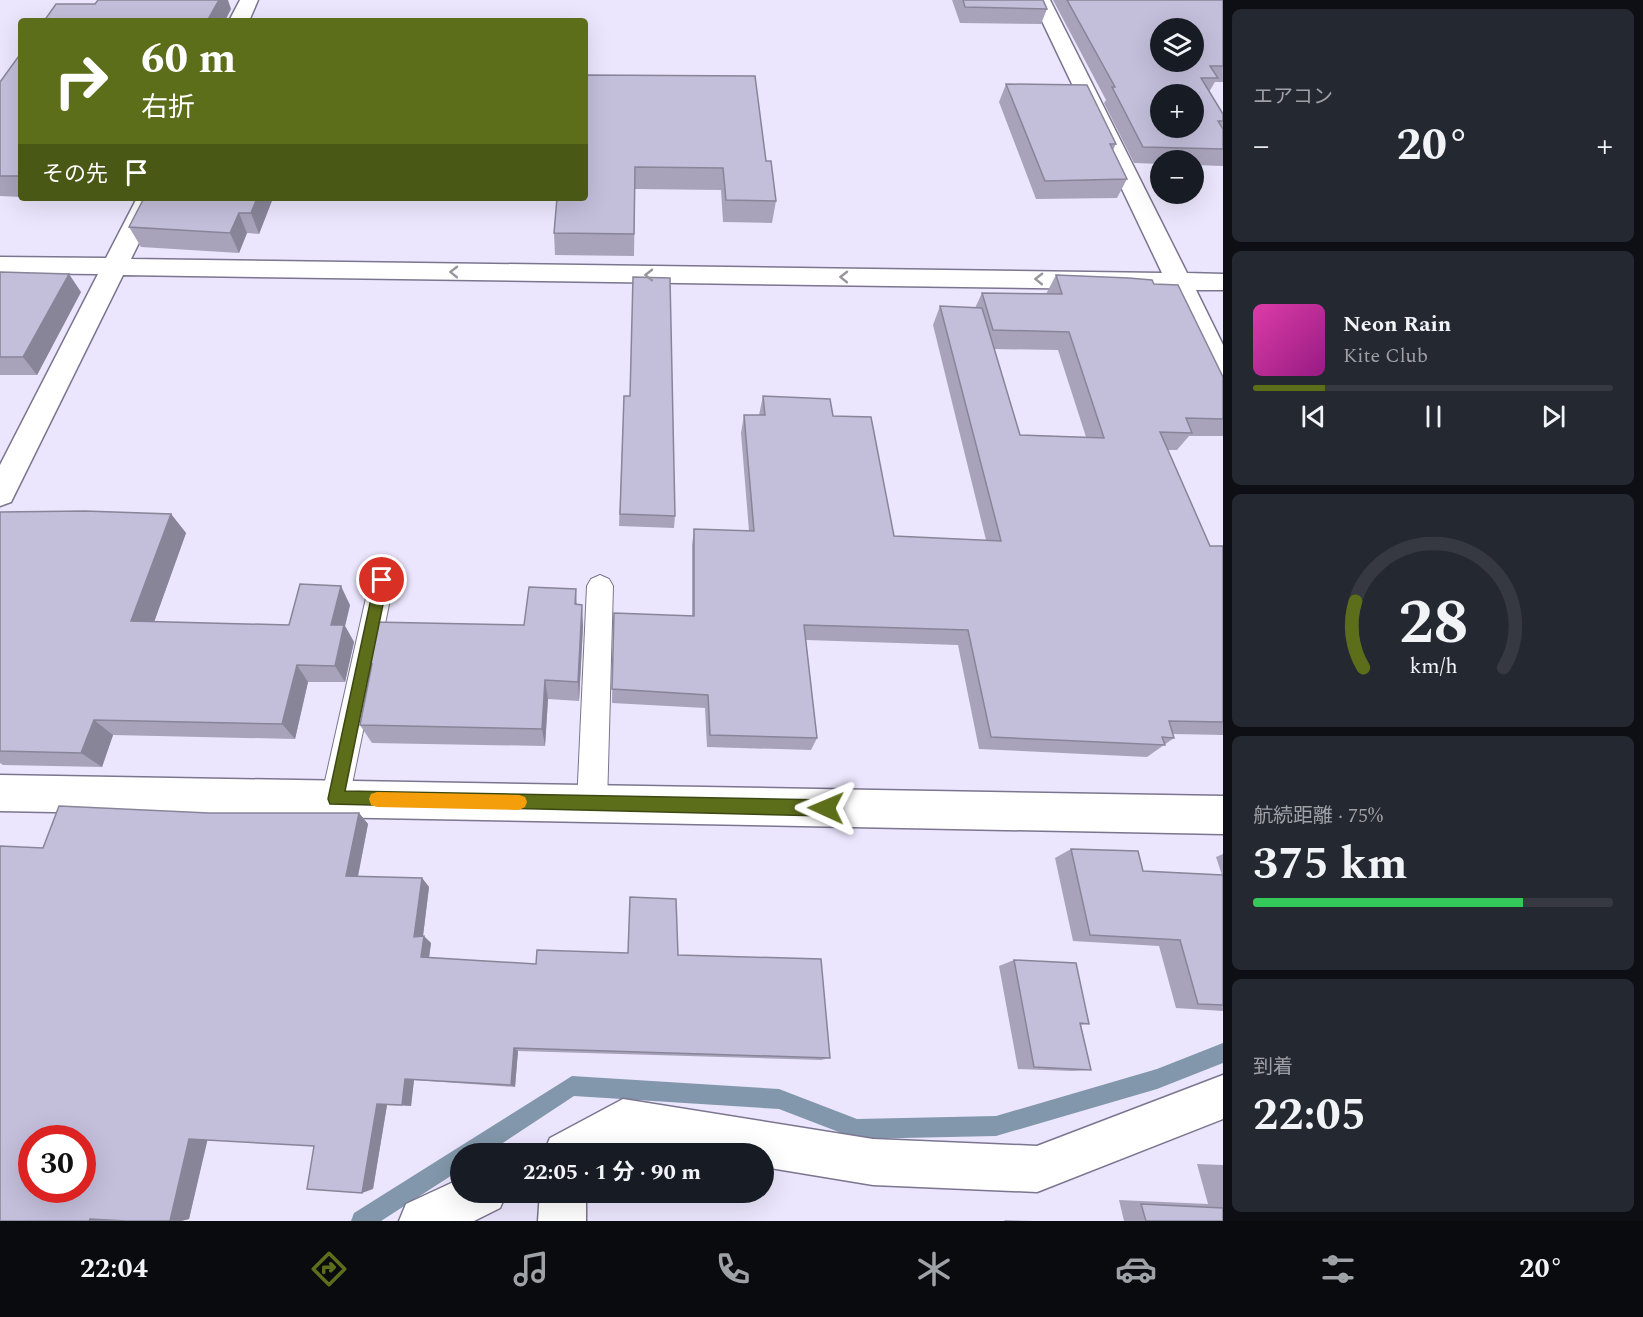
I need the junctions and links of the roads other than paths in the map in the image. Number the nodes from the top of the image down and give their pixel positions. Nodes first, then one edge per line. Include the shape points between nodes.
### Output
1 (249, 0) edge
2 (1041, 0) edge
3 (240, 18) edge
4 (147, 201) edge
5 (0, 266) edge
6 (113, 268) junction
7 (1180, 281) junction
8 (1223, 282) edge
9 (1223, 372) edge
10 (0, 494) edge
11 (382, 580) dead end
12 (600, 586) dead end
13 (0, 793) edge
14 (335, 799) junction
15 (592, 804) junction
16 (1223, 815) edge
17 (1223, 1097) edge
18 (585, 1143) edge
19 (757, 1143) edge
20 (774, 1146) edge
21 (461, 1203) edge
22 (563, 1203) edge
23 (423, 1221) edge
24 (562, 1221) edge

1 - 3 street
2 - 7 street
4 - 6 street
5 - 6 street
7 -> 6 street
6 - 10 street
7 - 8 street
7 - 9 street
11 - 14 lane
12 - 15 lane
13 - 14 street
14 - 15 street
15 - 16 street
17 - 20 street via 1037,1169 873,1162
18 - 19 street via 623,1121
21 - 23 street
22 - 24 street

